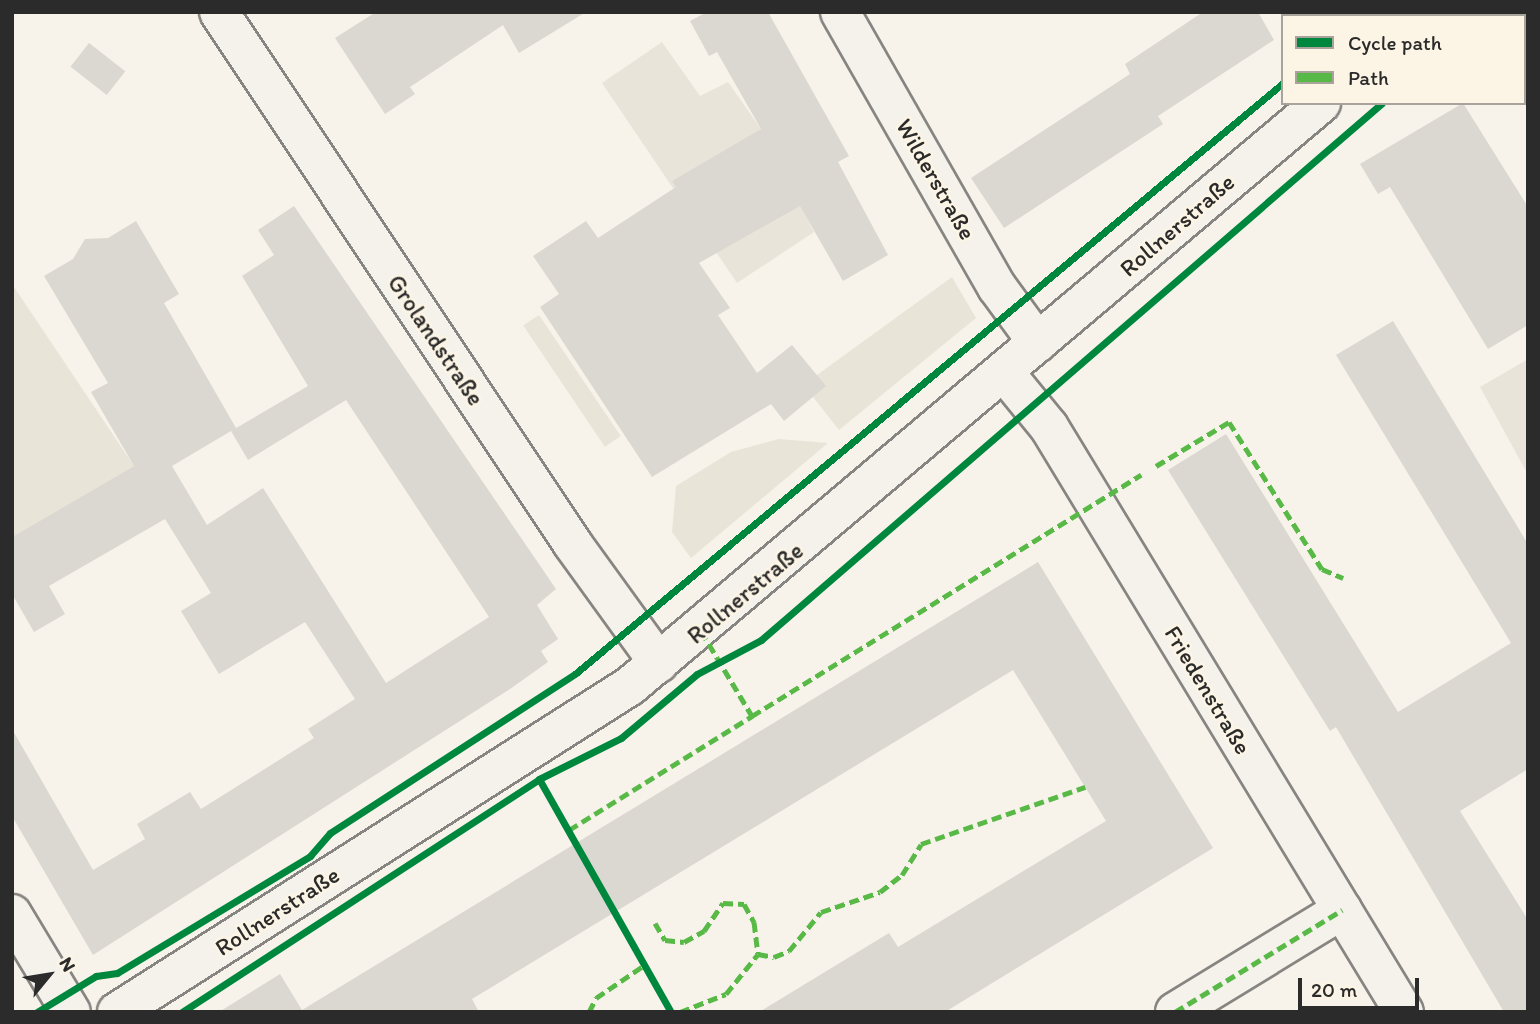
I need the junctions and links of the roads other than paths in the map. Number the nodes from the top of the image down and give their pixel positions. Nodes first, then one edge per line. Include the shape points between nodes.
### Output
1 (219, 12) edge
2 (840, 12) edge
3 (1319, 105) edge
4 (1038, 343) junction
5 (1004, 372) junction
6 (659, 663) junction
7 (1342, 910) junction
8 (12, 914) edge
9 (71, 1012) edge
10 (117, 1012) edge
11 (1175, 1012) edge
12 (1404, 1012) edge

1 - 6 street, Grolandstraße via 586,564
2 - 4 street, Wilderstraße via 997,287
3 - 4 street, Rollnerstraße
4 - 5 street, Rollnerstraße
5 - 6 street, Rollnerstraße
5 - 7 street, Friedenstraße via 1049,427
6 - 10 street, Rollnerstraße via 568,729
7 - 11 street
7 - 12 street, Friedenstraße
8 - 9 street

